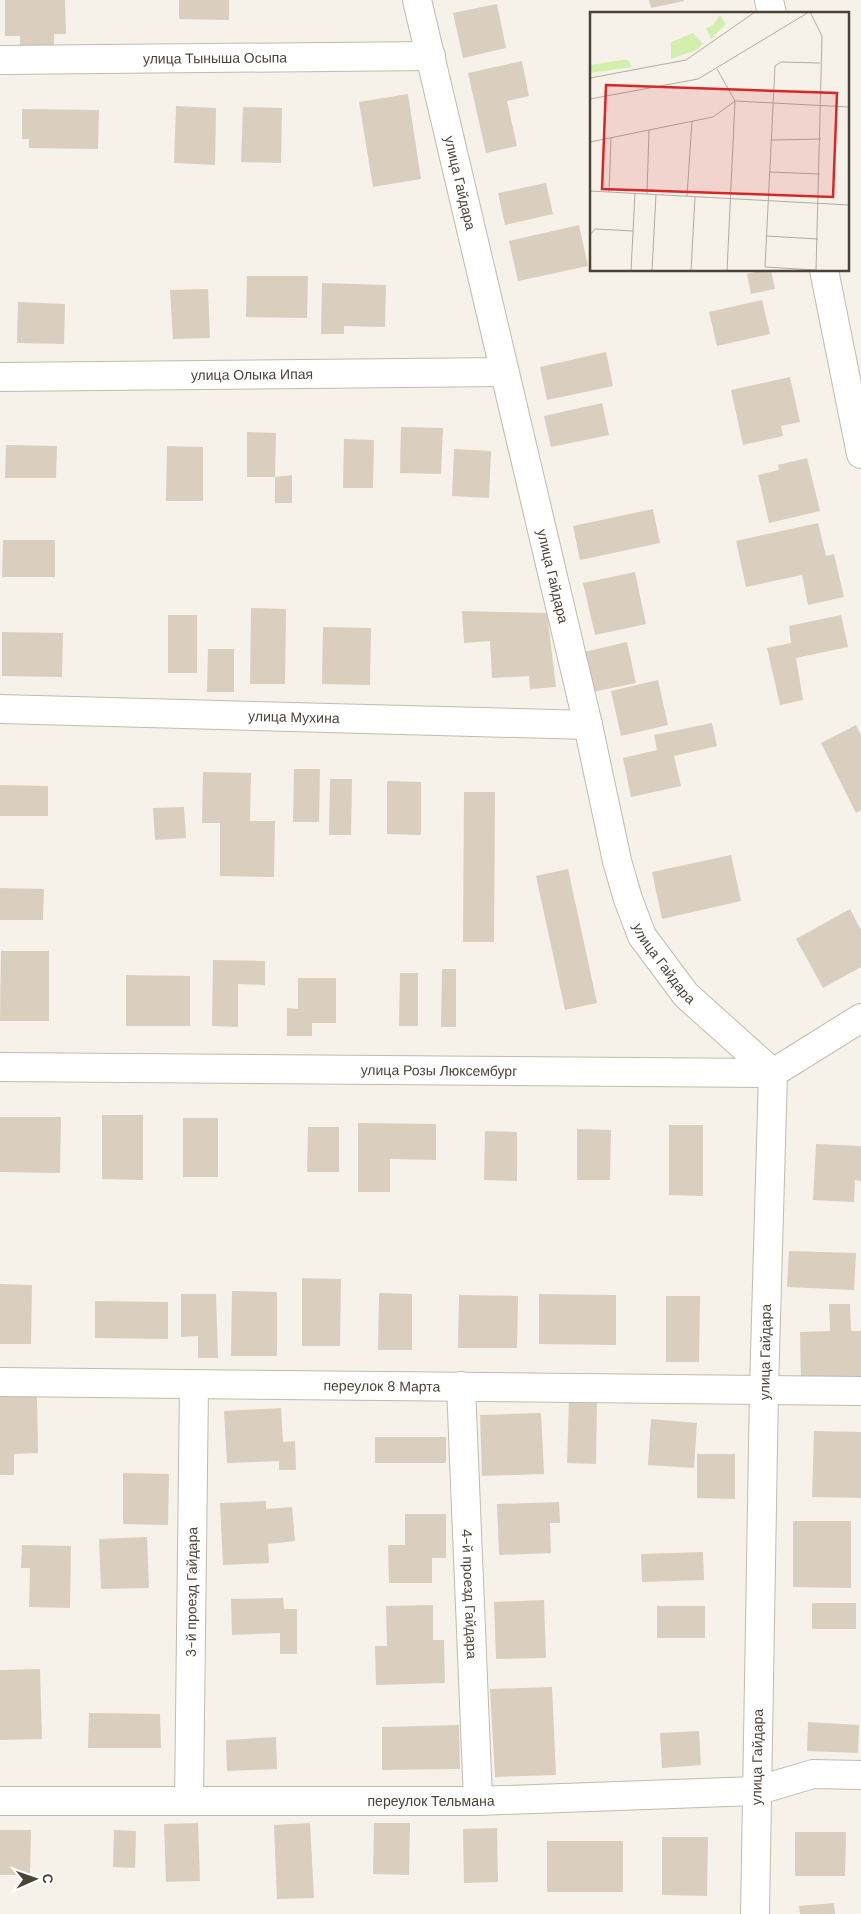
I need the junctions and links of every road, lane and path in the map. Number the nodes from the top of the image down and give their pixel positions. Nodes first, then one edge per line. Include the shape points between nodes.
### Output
1 (418, 0) edge
2 (431, 56) junction
3 (0, 60) edge
4 (824, 271) edge
5 (504, 372) junction
6 (0, 377) edge
7 (861, 454) edge
8 (0, 709) edge
9 (588, 725) junction
10 (861, 1018) edge
11 (0, 1067) edge
12 (773, 1073) junction
13 (0, 1382) edge
14 (194, 1384) junction
15 (461, 1386) junction
16 (764, 1389) junction
17 (861, 1391) edge
18 (861, 1775) edge
19 (756, 1790) junction
20 (478, 1800) junction
21 (0, 1801) edge
22 (189, 1801) junction
23 (755, 1914) edge

1 - 2 street, улица Гайдара
2 - 3 street, улица Тыныша Осыпа
2 - 5 street, улица Гайдара
4 - 7 street
5 - 6 street, улица Олыка Ипая
5 - 9 street, улица Гайдара
8 - 9 street, улица Мухина
9 - 12 street, улица Гайдара via 617,862 642,936 686,995
10 - 12 street
11 - 12 street, улица Розы Люксембург
12 - 16 street, улица Гайдара
13 - 14 street, переулок 8 Марта
14 - 15 street, переулок 8 Марта
14 - 22 street, 3-й проезд Гайдара
15 - 16 street, переулок 8 Марта
15 - 20 street, 4-й проезд Гайдара
16 - 17 street, переулок 8 Марта
16 - 19 street, улица Гайдара
18 - 19 street, переулок Тельмана via 812,1774
19 - 20 street, переулок Тельмана
19 - 23 street, улица Гайдара
20 - 22 street, переулок Тельмана
21 - 22 street, переулок Тельмана

